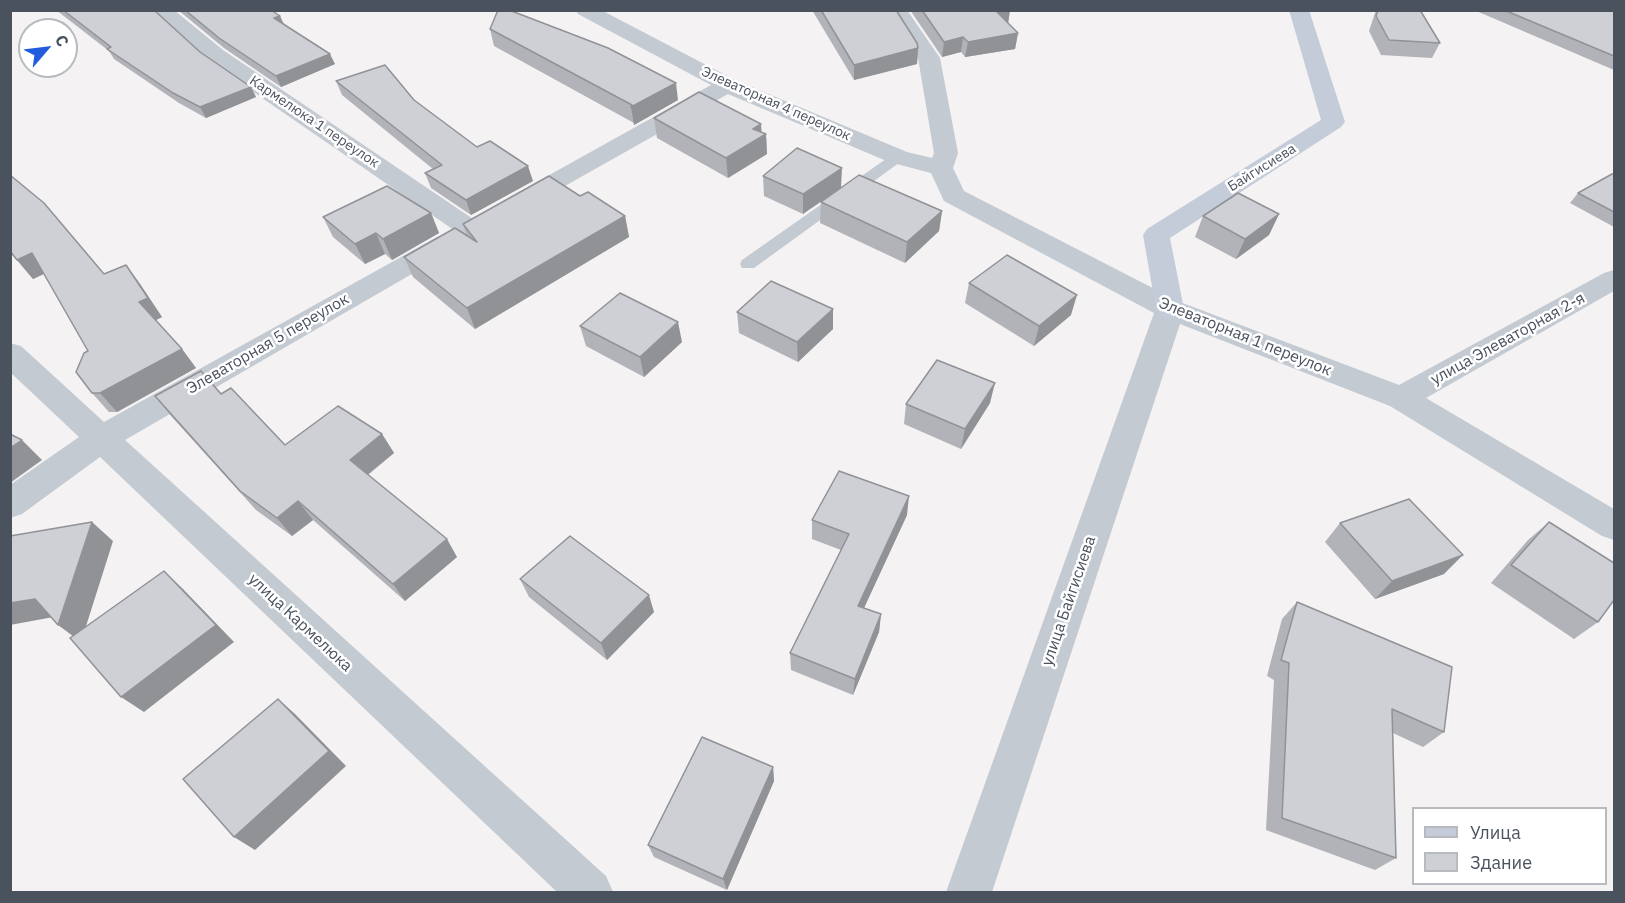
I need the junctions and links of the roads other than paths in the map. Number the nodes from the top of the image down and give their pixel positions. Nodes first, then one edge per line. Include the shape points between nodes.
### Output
1 (161, 10) edge
2 (585, 10) edge
3 (897, 10) edge
4 (1299, 10) edge
5 (727, 85) junction
6 (898, 157) junction
7 (941, 168) junction
8 (487, 220) junction
9 (748, 264) dead end
10 (1614, 279) edge
11 (1170, 309) junction
12 (10, 354) edge
13 (1401, 398) junction
14 (102, 438) junction
15 (10, 504) edge
16 (1614, 526) edge
17 (590, 892) edge
18 (969, 892) edge

1 - 8 street, Кармелюка 1 переулок via 215,55
2 - 5 street, Элеваторная 4 переулок
3 - 7 street, Элеваторная 1 переулок via 929,58 946,153
4 - 11 street, Байгисиева via 1333,122 1156,235
5 - 6 street, Элеваторная 4 переулок
5 - 8 street, Элеваторная 5 переулок
6 - 7 street, Элеваторная 4 переулок
6 - 9 lane
7 - 11 street, Элеваторная 1 переулок via 953,196
8 - 14 street, Элеваторная 5 переулок
10 - 13 street, улица Элеваторная 2-я
11 - 13 street, Элеваторная 1 переулок
11 - 18 street, улица Байгисиева
12 - 14 street, улица Кармелюка
13 - 16 street, Элеваторная 1 переулок
14 - 15 street, Элеваторная 5 переулок
14 - 17 street, улица Кармелюка

